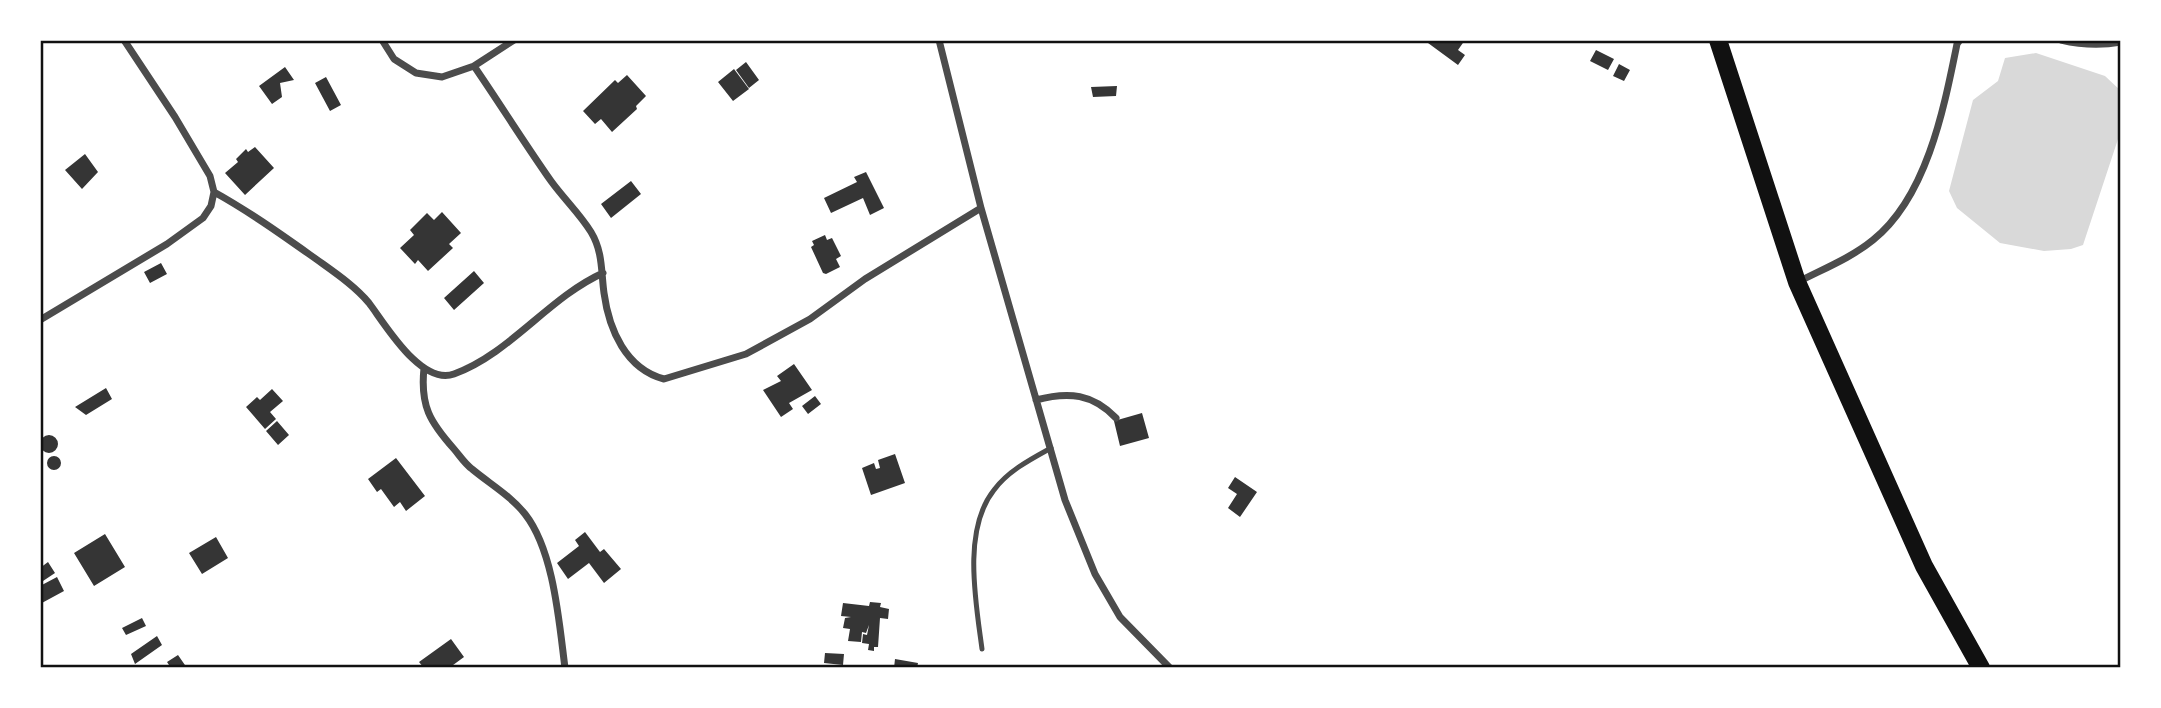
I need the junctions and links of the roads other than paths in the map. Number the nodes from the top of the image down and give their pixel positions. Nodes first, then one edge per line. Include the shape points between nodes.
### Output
1 (124, 40) edge
2 (382, 40) edge
3 (513, 40) edge
4 (939, 40) edge
5 (1718, 40) edge
6 (2061, 40) edge
7 (1957, 41) edge
8 (2121, 42) edge
9 (474, 66) junction
10 (214, 192) junction
11 (981, 208) junction
12 (603, 273) junction
13 (1797, 282) junction
14 (40, 320) edge
15 (424, 368) junction
16 (1036, 400) junction
17 (1116, 418) dead end
18 (1051, 448) junction
19 (982, 649) dead end
20 (565, 668) edge
21 (1170, 668) edge
22 (1980, 668) edge

1 - 10 street via 210,176
2 - 9 street via 394,59 416,73 442,78
3 - 9 street
4 - 11 street
5 - 13 highway
6 - 8 street via 2102,46
7 - 13 street via 1931,144 1900,214 1864,246
9 - 12 street via 552,183 591,232
10 - 14 street via 203,218 188,230
10 - 15 street via 259,218 344,280
11 - 12 street via 865,279 810,319 746,354 664,379 641,370 624,350 612,326
11 - 16 street
12 - 15 street via 581,283 494,353 464,370 450,376
13 - 22 highway via 1924,566
15 - 20 street via 428,417 470,468 525,514 534,530 548,564
16 - 17 street via 1090,398
16 - 18 street
18 - 19 lane via 1029,459 993,490 983,511 974,545
18 - 21 street via 1065,500 1096,574 1121,617

